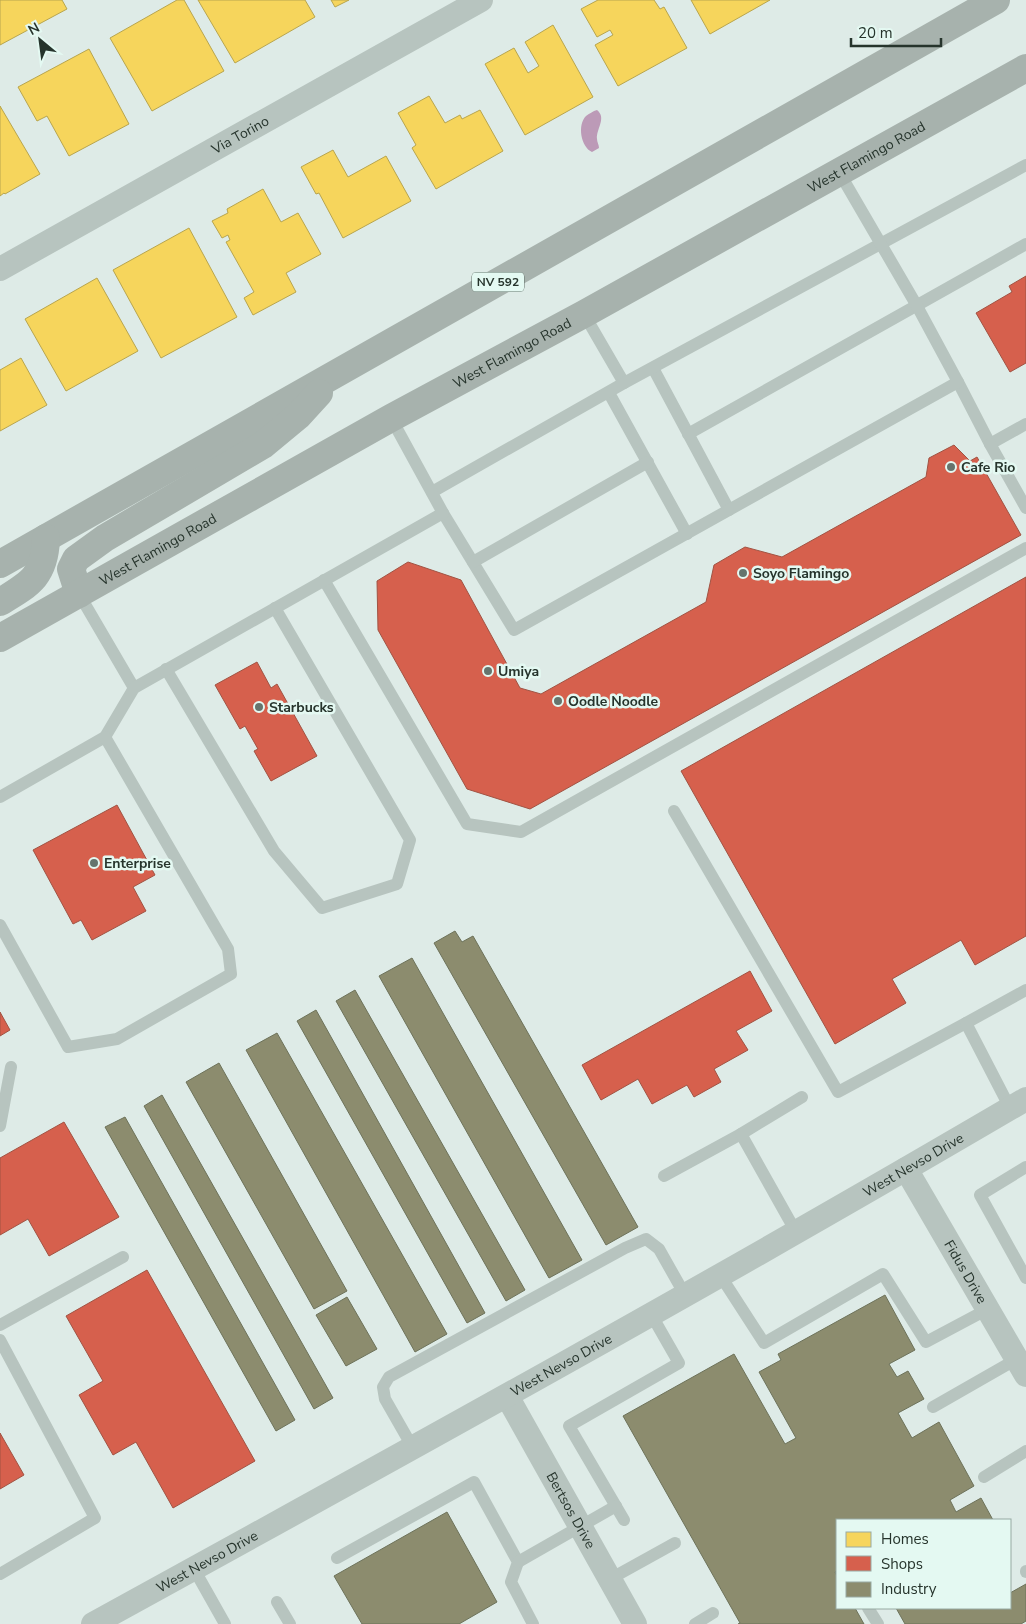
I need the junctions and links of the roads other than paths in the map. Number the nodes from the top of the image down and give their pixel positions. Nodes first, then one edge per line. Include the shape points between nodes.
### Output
1 (481, 0) edge
2 (996, 0) edge
3 (1026, 68) edge
4 (1026, 164) edge
5 (840, 172) junction
6 (881, 243) junction
7 (1026, 244) edge
8 (0, 269) edge
9 (917, 306) junction
10 (584, 314) junction
11 (653, 368) junction
12 (339, 372) junction
13 (958, 382) junction
14 (624, 383) junction
15 (609, 393) junction
16 (391, 418) junction
17 (1026, 424) edge
18 (688, 434) junction
19 (990, 444) junction
20 (648, 462) junction
21 (432, 492) junction
22 (1026, 508) edge
23 (729, 510) junction
24 (443, 513) junction
25 (687, 534) junction
26 (46, 538) junction
27 (1026, 548) edge
28 (473, 562) junction
29 (0, 564) edge
30 (324, 580) junction
31 (79, 594) junction
32 (0, 602) edge
33 (275, 608) junction
34 (0, 638) edge
35 (166, 669) junction
36 (134, 688) junction
37 (105, 736) junction
38 (0, 797) edge
39 (674, 811) dead end
40 (0, 925) edge
41 (1026, 990) edge
42 (966, 1023) junction
43 (11, 1067) dead end
44 (802, 1097) dead end
45 (1018, 1104) edge
46 (0, 1126) edge
47 (741, 1134) junction
48 (1026, 1167) edge
49 (906, 1169) junction
50 (664, 1176) dead end
51 (796, 1232) junction
52 (123, 1257) dead end
53 (720, 1275) junction
54 (1026, 1278) edge
55 (685, 1295) junction
56 (988, 1309) junction
57 (651, 1314) junction
58 (0, 1325) edge
59 (0, 1340) edge
60 (1022, 1367) edge
61 (506, 1396) junction
62 (933, 1407) dead end
63 (413, 1448) junction
64 (1026, 1451) edge
65 (984, 1477) dead end
66 (616, 1506) junction
67 (624, 1520) dead end
68 (580, 1527) junction
69 (675, 1543) dead end
70 (337, 1558) dead end
71 (518, 1562) junction
72 (194, 1569) junction
73 (0, 1574) edge
74 (610, 1580) junction
75 (277, 1602) dead end
76 (869, 1609) edge
77 (714, 1613) dead end
78 (93, 1624) edge
79 (226, 1624) edge
80 (290, 1624) edge
81 (533, 1624) edge
82 (635, 1624) edge
83 (695, 1624) edge
84 (878, 1624) edge

1 - 8 street, Via Torino
2 - 12 main road, NV 592
3 - 5 main road, West Flamingo Road
4 - 6 lane
5 - 6 lane
5 - 10 main road, West Flamingo Road
6 - 9 lane
6 - 11 lane
7 - 9 lane
9 - 13 lane
9 - 18 lane
10 - 14 lane
10 - 16 main road, West Flamingo Road
11 - 14 lane
11 - 18 lane
12 - 26 main road, NV 592
12 - 31 main road via 298,416 263,445 105,538 76,560 71,569
13 - 19 lane
13 - 23 lane
14 - 15 lane
15 - 20 lane
15 - 21 lane
16 - 21 lane
16 - 31 main road, West Flamingo Road
17 - 19 lane
18 - 23 lane
19 - 22 lane
20 - 25 lane
20 - 28 lane
21 - 24 lane
23 - 25 lane
24 - 28 lane
24 - 30 lane
25 - 28 lane via 514,630
26 - 29 main road, NV 592
26 - 32 main road via 40,570 27,586
27 - 30 lane via 521,832 467,824
30 - 33 lane
31 - 34 main road, West Flamingo Road
31 - 36 lane
33 - 35 lane
33 - 35 lane via 410,840 397,884 322,908 274,851
35 - 36 lane
36 - 37 lane
37 - 38 lane
37 - 40 lane via 228,949 231,974 117,1039 68,1047
39 - 42 lane via 838,1092
41 - 42 lane
42 - 45 lane
43 - 46 lane
44 - 47 lane
45 - 49 street, West Nevso Drive
47 - 50 lane
47 - 51 lane
48 - 54 lane via 980,1194
49 - 51 street, West Nevso Drive
49 - 56 street, Fidus Drive
51 - 53 street, West Nevso Drive
52 - 58 lane
53 - 55 street, West Nevso Drive
53 - 56 lane via 764,1343 883,1274 926,1342
55 - 57 street, West Nevso Drive
55 - 63 lane via 659,1249 646,1239 389,1377 383,1387 385,1399
56 - 60 street, Fidus Drive
57 - 61 street, West Nevso Drive
57 - 66 lane via 679,1362 569,1426
59 - 73 lane via 96,1518
60 - 62 lane
61 - 63 street, West Nevso Drive
61 - 68 street, Bertsos Drive
63 - 72 street, West Nevso Drive
64 - 65 lane
66 - 67 lane
66 - 68 lane
68 - 71 lane
68 - 74 street, Bertsos Drive
69 - 74 lane
70 - 71 lane via 474,1482
71 - 81 lane via 511,1582
72 - 78 street, West Nevso Drive
72 - 79 lane
74 - 82 street, Bertsos Drive
75 - 80 lane
76 - 84 lane
77 - 83 lane

